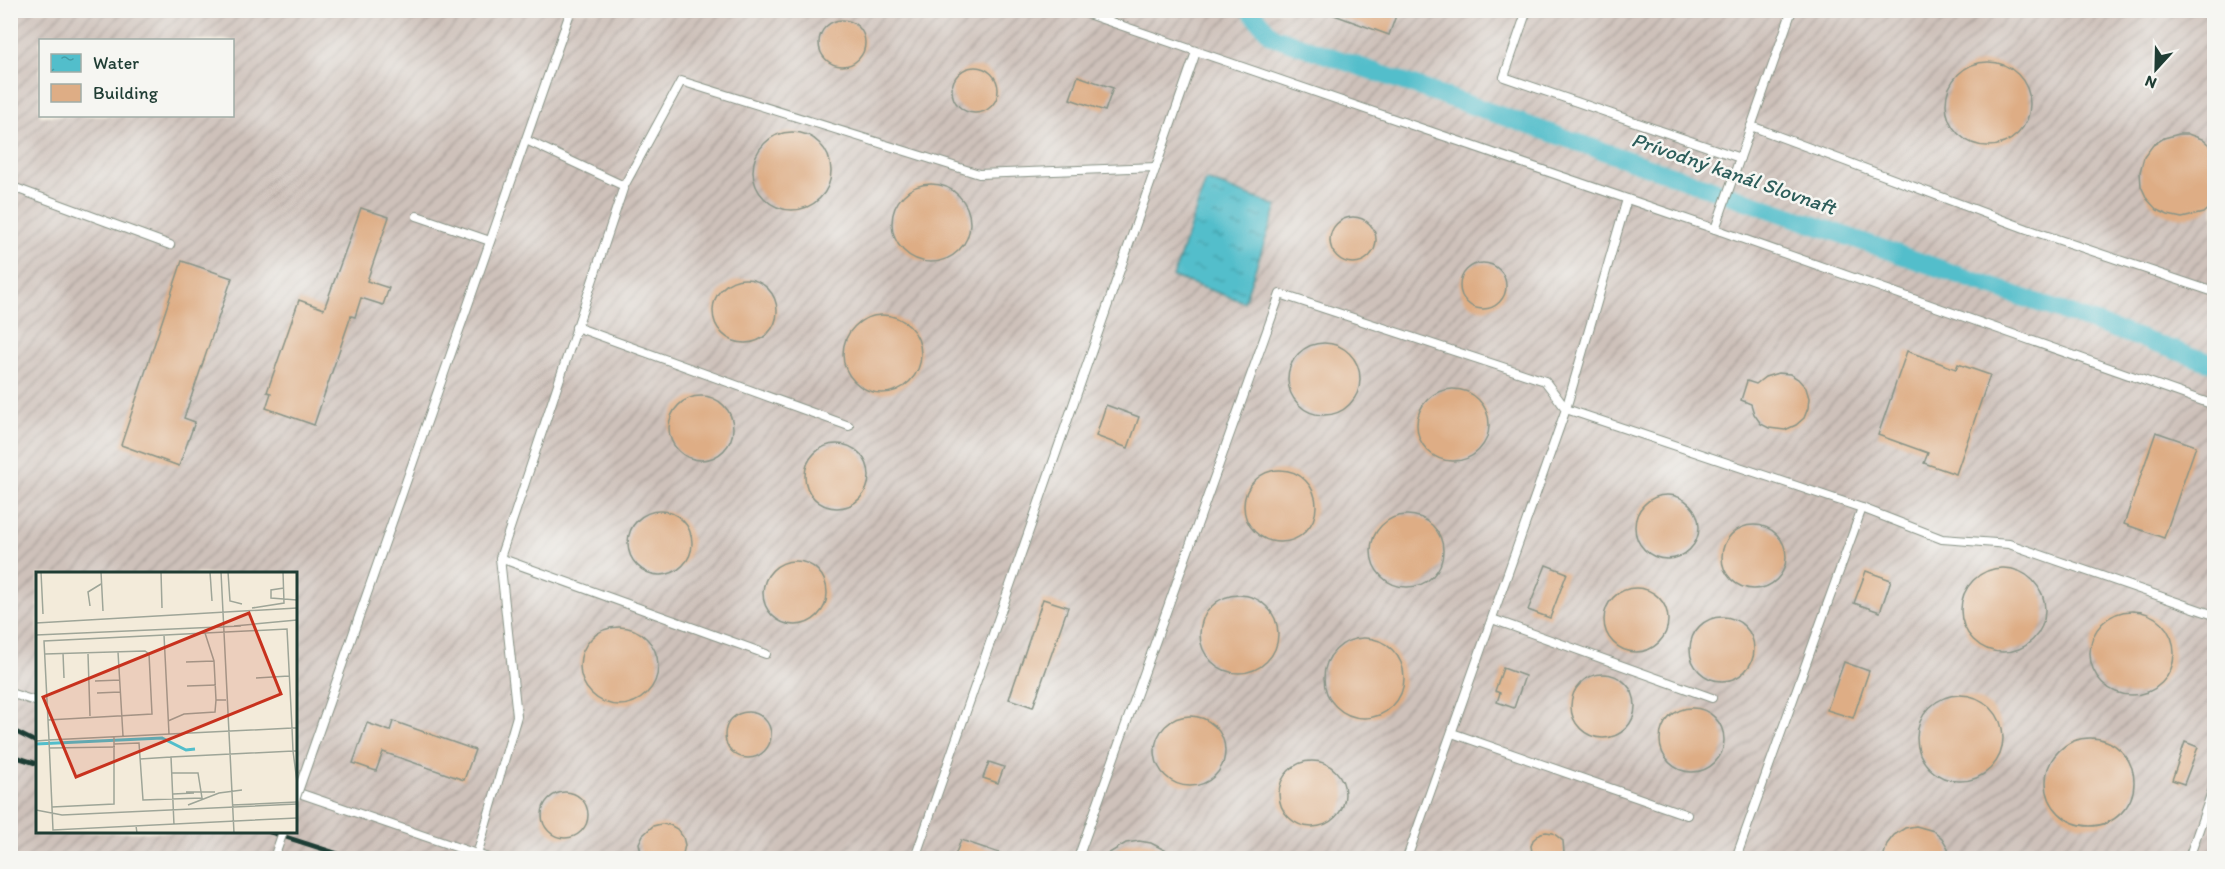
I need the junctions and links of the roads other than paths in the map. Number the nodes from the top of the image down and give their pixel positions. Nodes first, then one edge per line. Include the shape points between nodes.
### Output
1 (571, 10) edge
2 (1076, 10) edge
3 (1527, 10) edge
4 (1792, 10) edge
5 (1196, 52) junction
6 (1751, 126) junction
7 (526, 140) junction
8 (1740, 158) junction
9 (1156, 167) junction
10 (10, 186) edge
11 (624, 186) junction
12 (1627, 199) junction
13 (417, 216) dead end
14 (1714, 229) junction
15 (490, 241) junction
16 (170, 244) dead end
17 (2214, 292) edge
18 (576, 327) junction
19 (2214, 405) edge
20 (1566, 409) junction
21 (849, 426) dead end
22 (1862, 508) junction
23 (500, 558) junction
24 (2214, 615) edge
25 (1492, 619) junction
26 (766, 654) dead end
27 (10, 693) edge
28 (1712, 698) dead end
29 (36, 701) edge
30 (1452, 733) junction
31 (2214, 786) edge
32 (297, 792) edge
33 (297, 794) edge
34 (1687, 815) dead end
35 (283, 833) edge
36 (477, 855) junction
37 (274, 858) edge
38 (488, 858) edge
39 (915, 858) edge
40 (1078, 858) edge
41 (1407, 858) edge
42 (1736, 858) edge
43 (2189, 858) edge

1 - 7 lane
2 - 5 lane
3 - 8 lane via 1504,77
4 - 6 lane
5 - 9 lane
5 - 12 lane
6 - 8 lane
6 - 17 lane via 2027,229
7 - 11 lane
7 - 15 lane
8 - 14 lane
9 - 11 lane via 979,174 681,81
9 - 39 lane
10 - 16 lane
11 - 18 lane
12 - 14 lane
12 - 20 lane
13 - 15 lane
14 - 19 lane
15 - 33 lane, bridge
18 - 21 lane
18 - 23 lane
20 - 22 lane
20 - 25 lane
20 - 40 lane via 1545,381 1280,294
22 - 24 lane via 1942,539 2009,544
22 - 42 lane
23 - 26 lane
23 - 36 lane via 518,716
25 - 28 lane
25 - 30 lane
27 - 29 lane
30 - 34 lane
30 - 41 lane
31 - 43 lane
32 - 36 lane
35 - 37 lane, bridge
36 - 38 lane

